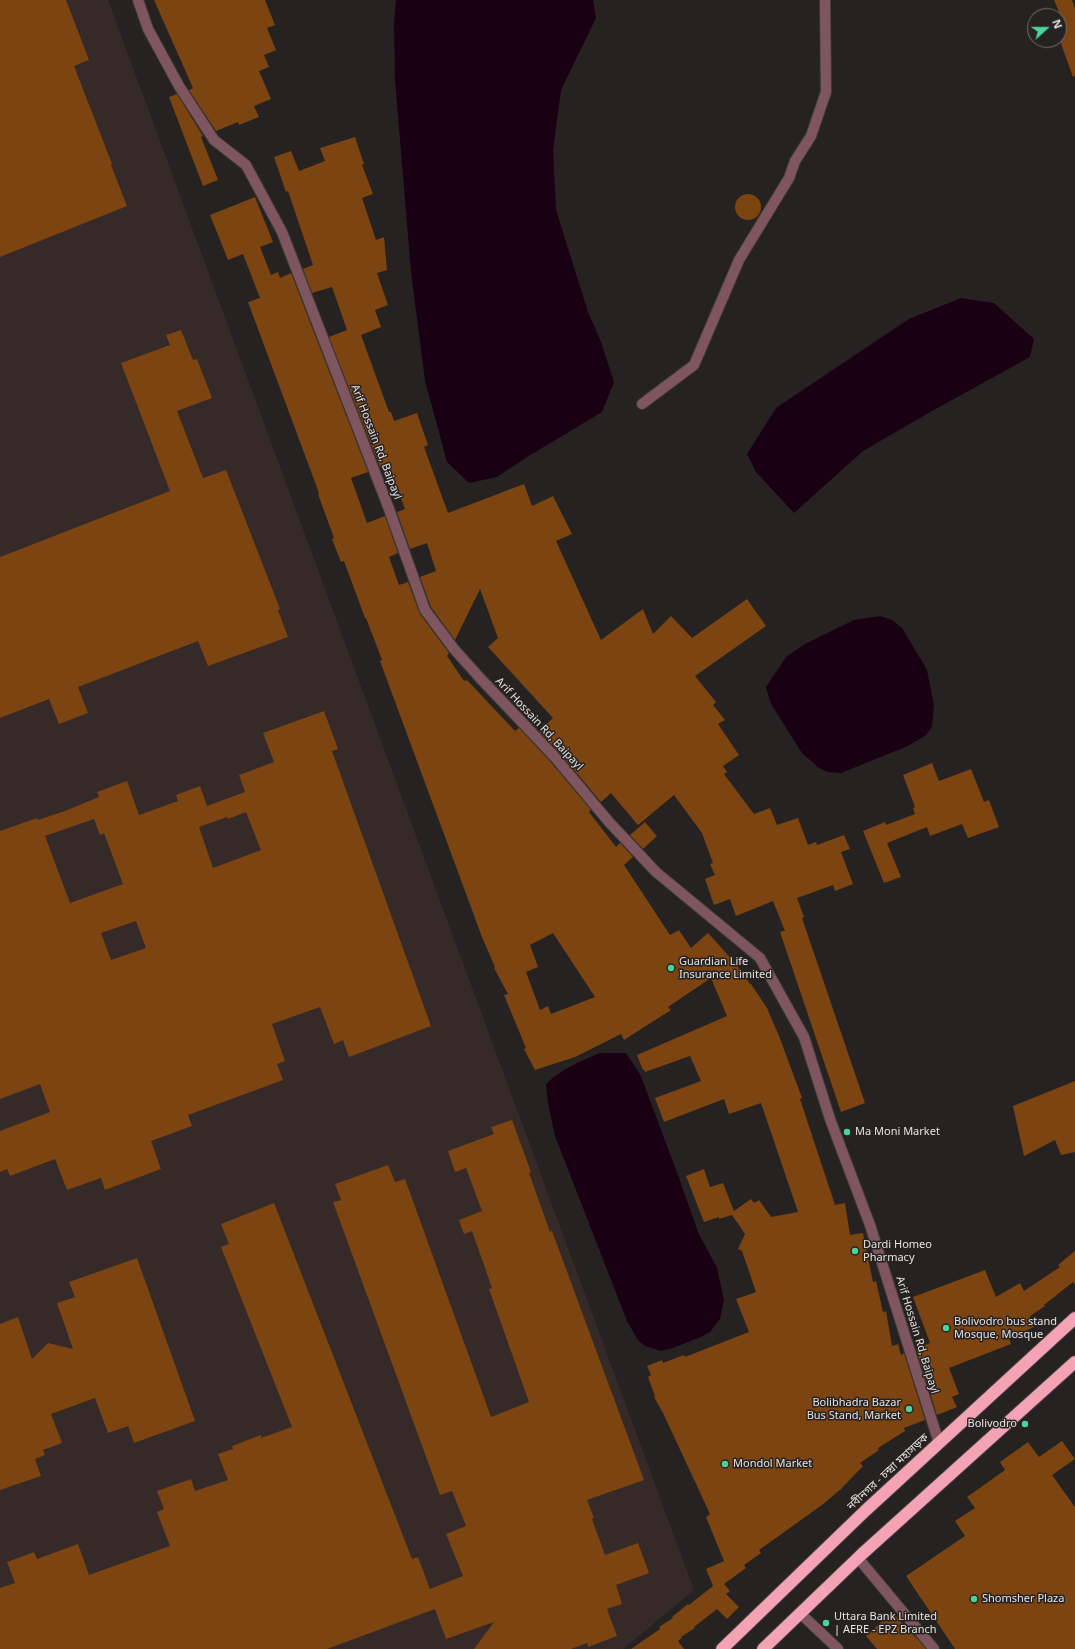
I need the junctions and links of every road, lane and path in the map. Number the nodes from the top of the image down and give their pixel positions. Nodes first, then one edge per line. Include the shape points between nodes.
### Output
1 (138, 0) edge
2 (824, 0) edge
3 (642, 404) dead end
4 (1075, 1318) edge
5 (1075, 1362) edge
6 (938, 1443) junction
7 (858, 1558) junction
8 (800, 1613) junction
9 (722, 1649) edge
10 (763, 1649) edge
11 (838, 1649) edge
12 (934, 1649) edge

1 - 6 street, Arif Hossain Rd, Baipayl via 148,29 179,86 214,140 246,165 282,232 389,509 425,610 454,649 554,756 609,822 651,866 760,958 804,1037 830,1119 870,1225
2 - 3 street via 826,92 811,136 795,161 789,178 739,260 694,365
4 - 6 highway, নবীনগর - চন্দ্রা মহাসড়ক
5 - 7 highway
6 - 9 highway, নবীনগর - চন্দ্রা মহাসড়ক
7 - 8 highway
7 - 12 street
8 - 10 highway
8 - 11 street

